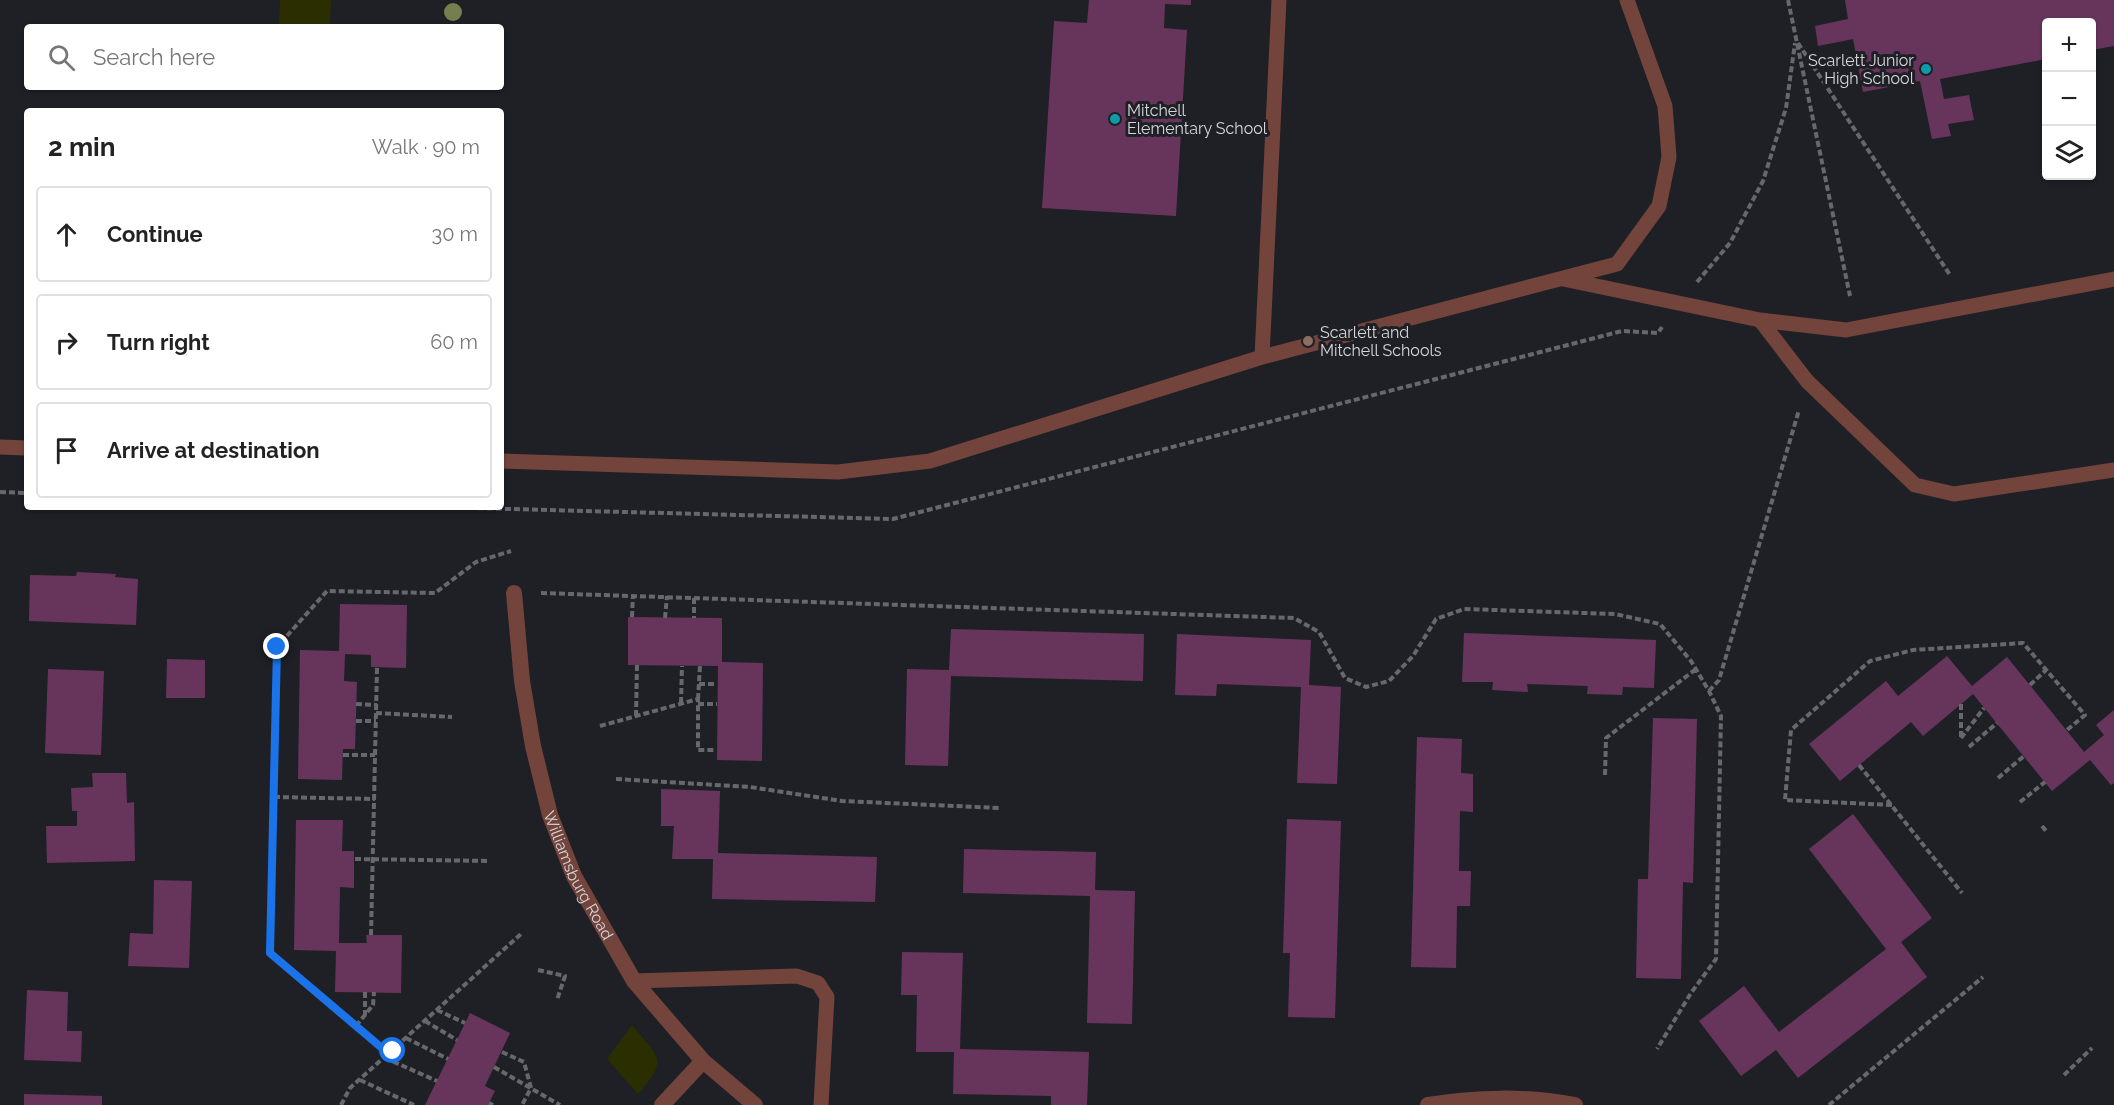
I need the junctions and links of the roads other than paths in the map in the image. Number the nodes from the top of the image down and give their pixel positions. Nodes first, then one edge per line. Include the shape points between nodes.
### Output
1 (1279, 0) edge
2 (1627, 0) edge
3 (1560, 278) junction
4 (2114, 279) edge
5 (1760, 320) junction
6 (1262, 357) junction
7 (0, 447) edge
8 (24, 448) edge
9 (504, 460) edge
10 (2114, 470) edge
11 (514, 593) dead end
12 (634, 981) junction
13 (703, 1061) junction
14 (662, 1105) edge
15 (755, 1105) edge
16 (822, 1105) edge
17 (1428, 1105) edge
18 (1575, 1105) edge

1 - 6 lane
2 - 3 lane via 1665,106 1669,157 1659,206 1617,264
3 - 5 lane
3 - 6 lane
4 - 5 lane via 1846,330
5 - 10 lane via 1807,381 1915,485 1954,494
6 - 9 lane via 930,461 838,472
7 - 8 lane
11 - 12 street, Williamsburg Road via 522,681 550,815 574,876
12 - 13 street, Williamsburg Road
12 - 16 lane via 797,976 818,983 826,997
13 - 14 street
13 - 15 street, Williamsburg Road
17 - 18 street via 1457,1100 1550,1100

